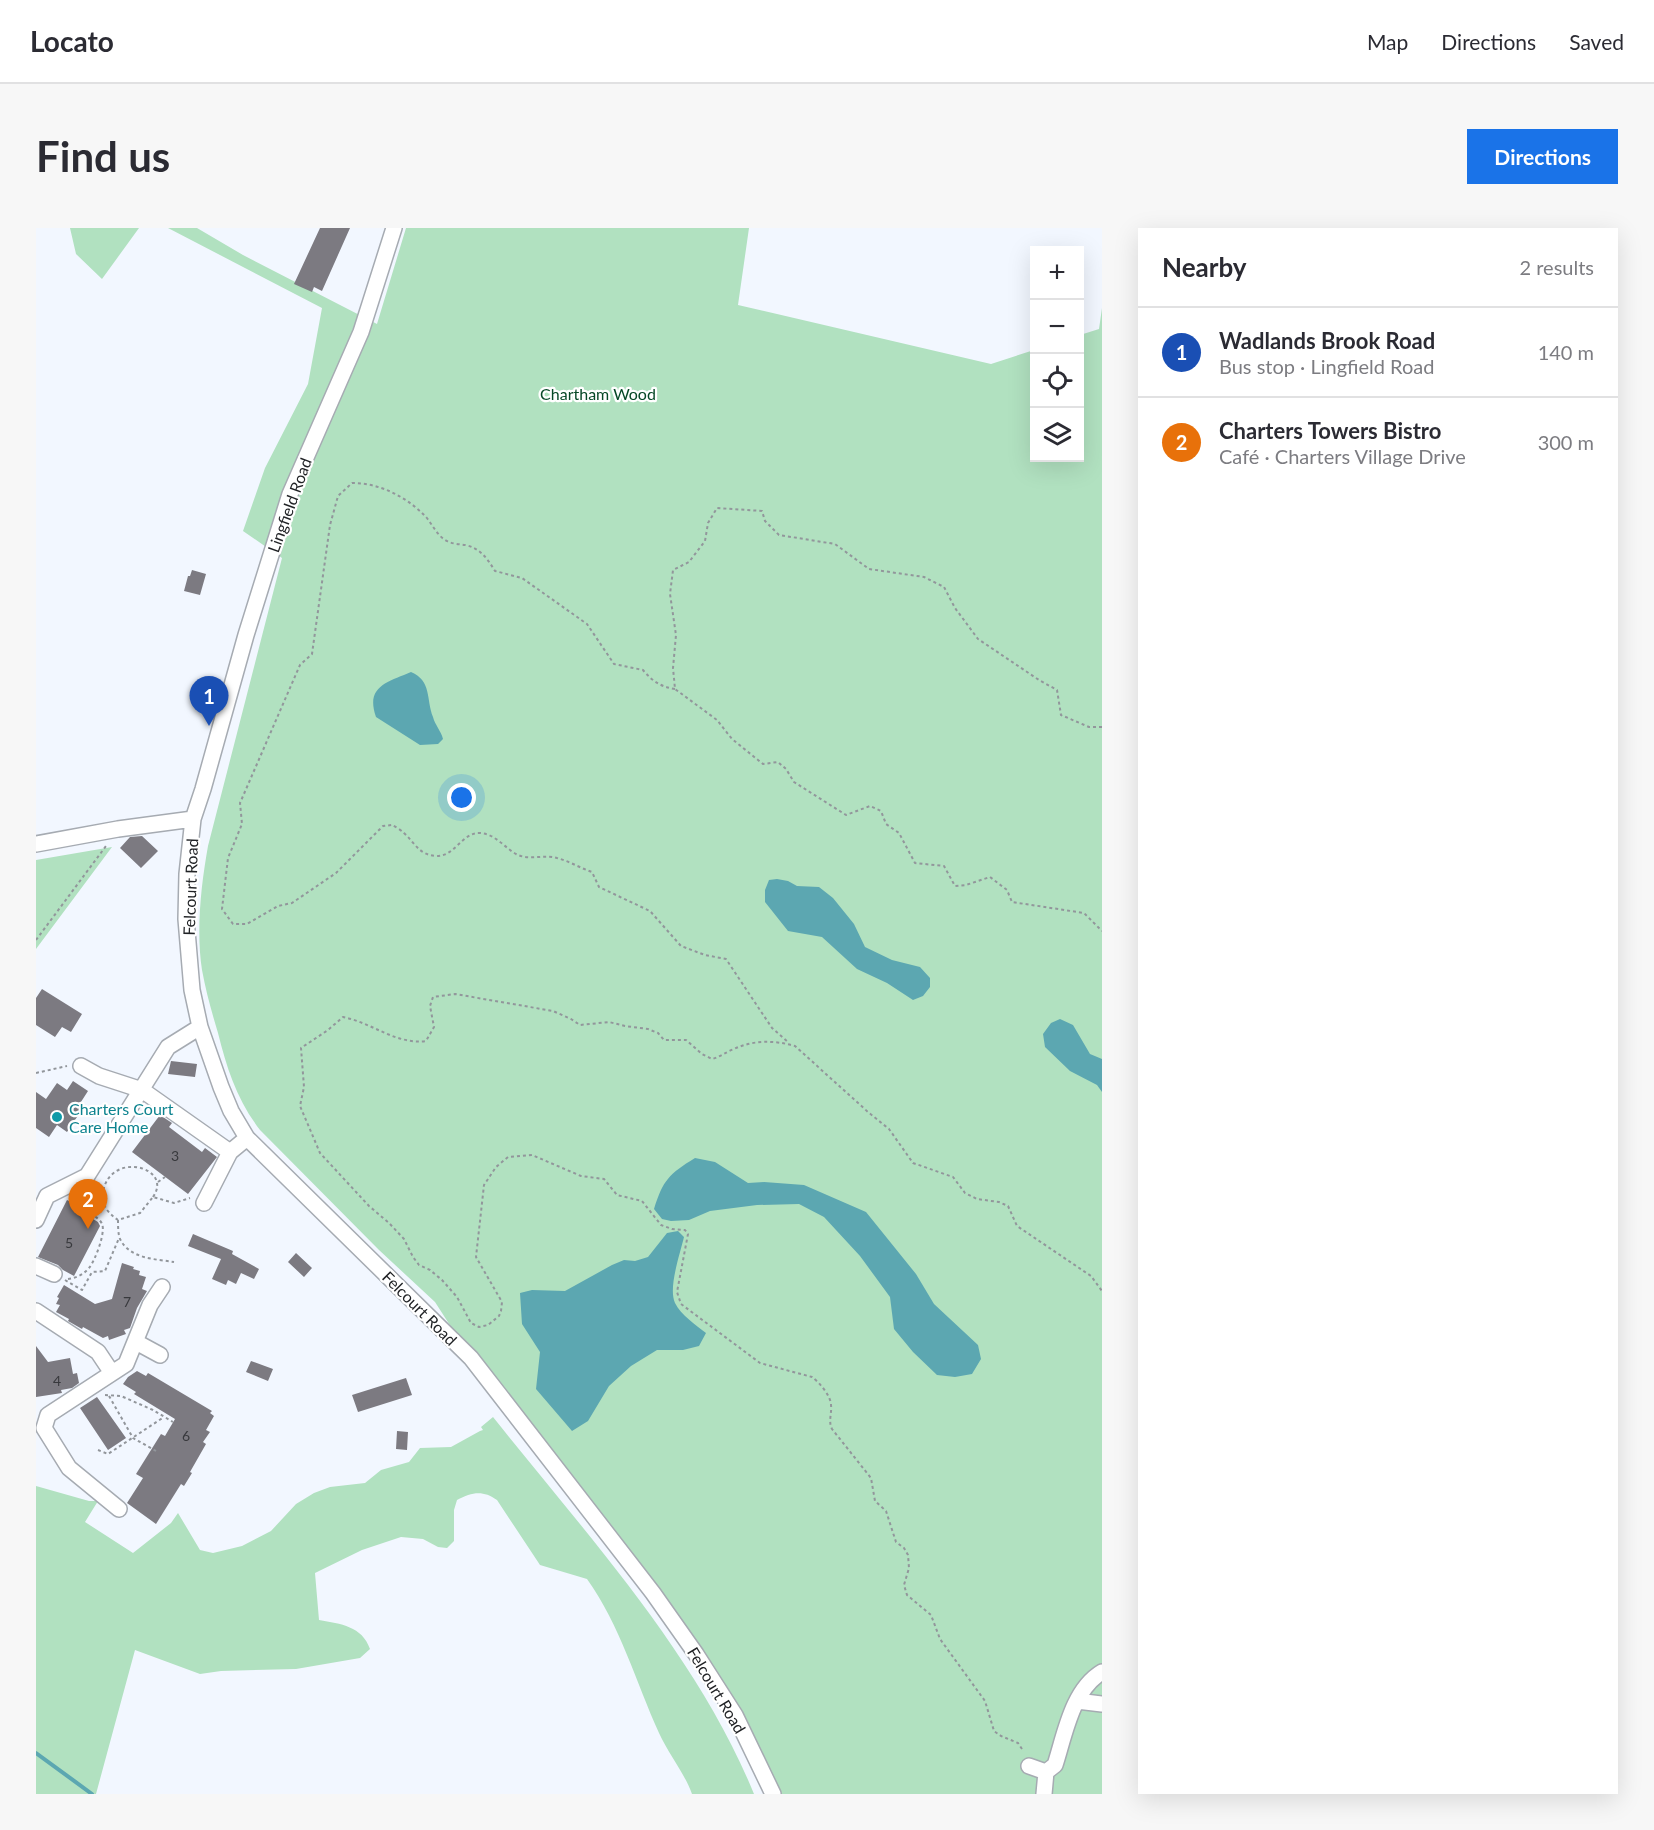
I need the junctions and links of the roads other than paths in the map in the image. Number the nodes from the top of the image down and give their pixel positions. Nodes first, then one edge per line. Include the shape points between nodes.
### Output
1 (394, 228) edge
2 (203, 789) joint
3 (193, 819) junction
4 (36, 844) edge
5 (200, 1027) junction
6 (81, 1066) road end
7 (142, 1090) junction
8 (247, 1138) junction
9 (230, 1152) junction
10 (42, 1193) edge
11 (204, 1203) road end
12 (36, 1220) edge
13 (36, 1266) edge
14 (54, 1274) dead end
15 (162, 1287) dead end
16 (36, 1311) edge
17 (136, 1342) junction
18 (160, 1355) dead end
19 (112, 1373) junction
20 (119, 1509) dead end
21 (1102, 1672) edge
22 (1077, 1701) junction
23 (1102, 1704) edge
24 (1029, 1766) dead end
25 (1046, 1772) junction
26 (773, 1794) edge
27 (1044, 1794) edge

1 - 2 street, Lingfield Road via 361,333 290,494
2 - 3 street, Felcourt Road
3 - 4 street
3 - 5 street, Felcourt Road via 186,919 189,967
5 - 7 street via 168,1047
5 - 8 street, Felcourt Road via 231,1111
6 - 7 street
7 - 9 street
7 - 10 street via 87,1176
8 - 9 street
8 - 26 street, Felcourt Road via 471,1358 696,1654 735,1715
9 - 11 street
10 - 12 street
13 - 14 street
15 - 17 street via 150,1305
16 - 19 street via 98,1352
17 - 18 street
17 - 19 street via 126,1364
19 - 20 street via 48,1415 44,1428 69,1468
21 - 22 street
22 - 23 street
22 - 25 street via 1055,1765
24 - 25 street
25 - 27 street

